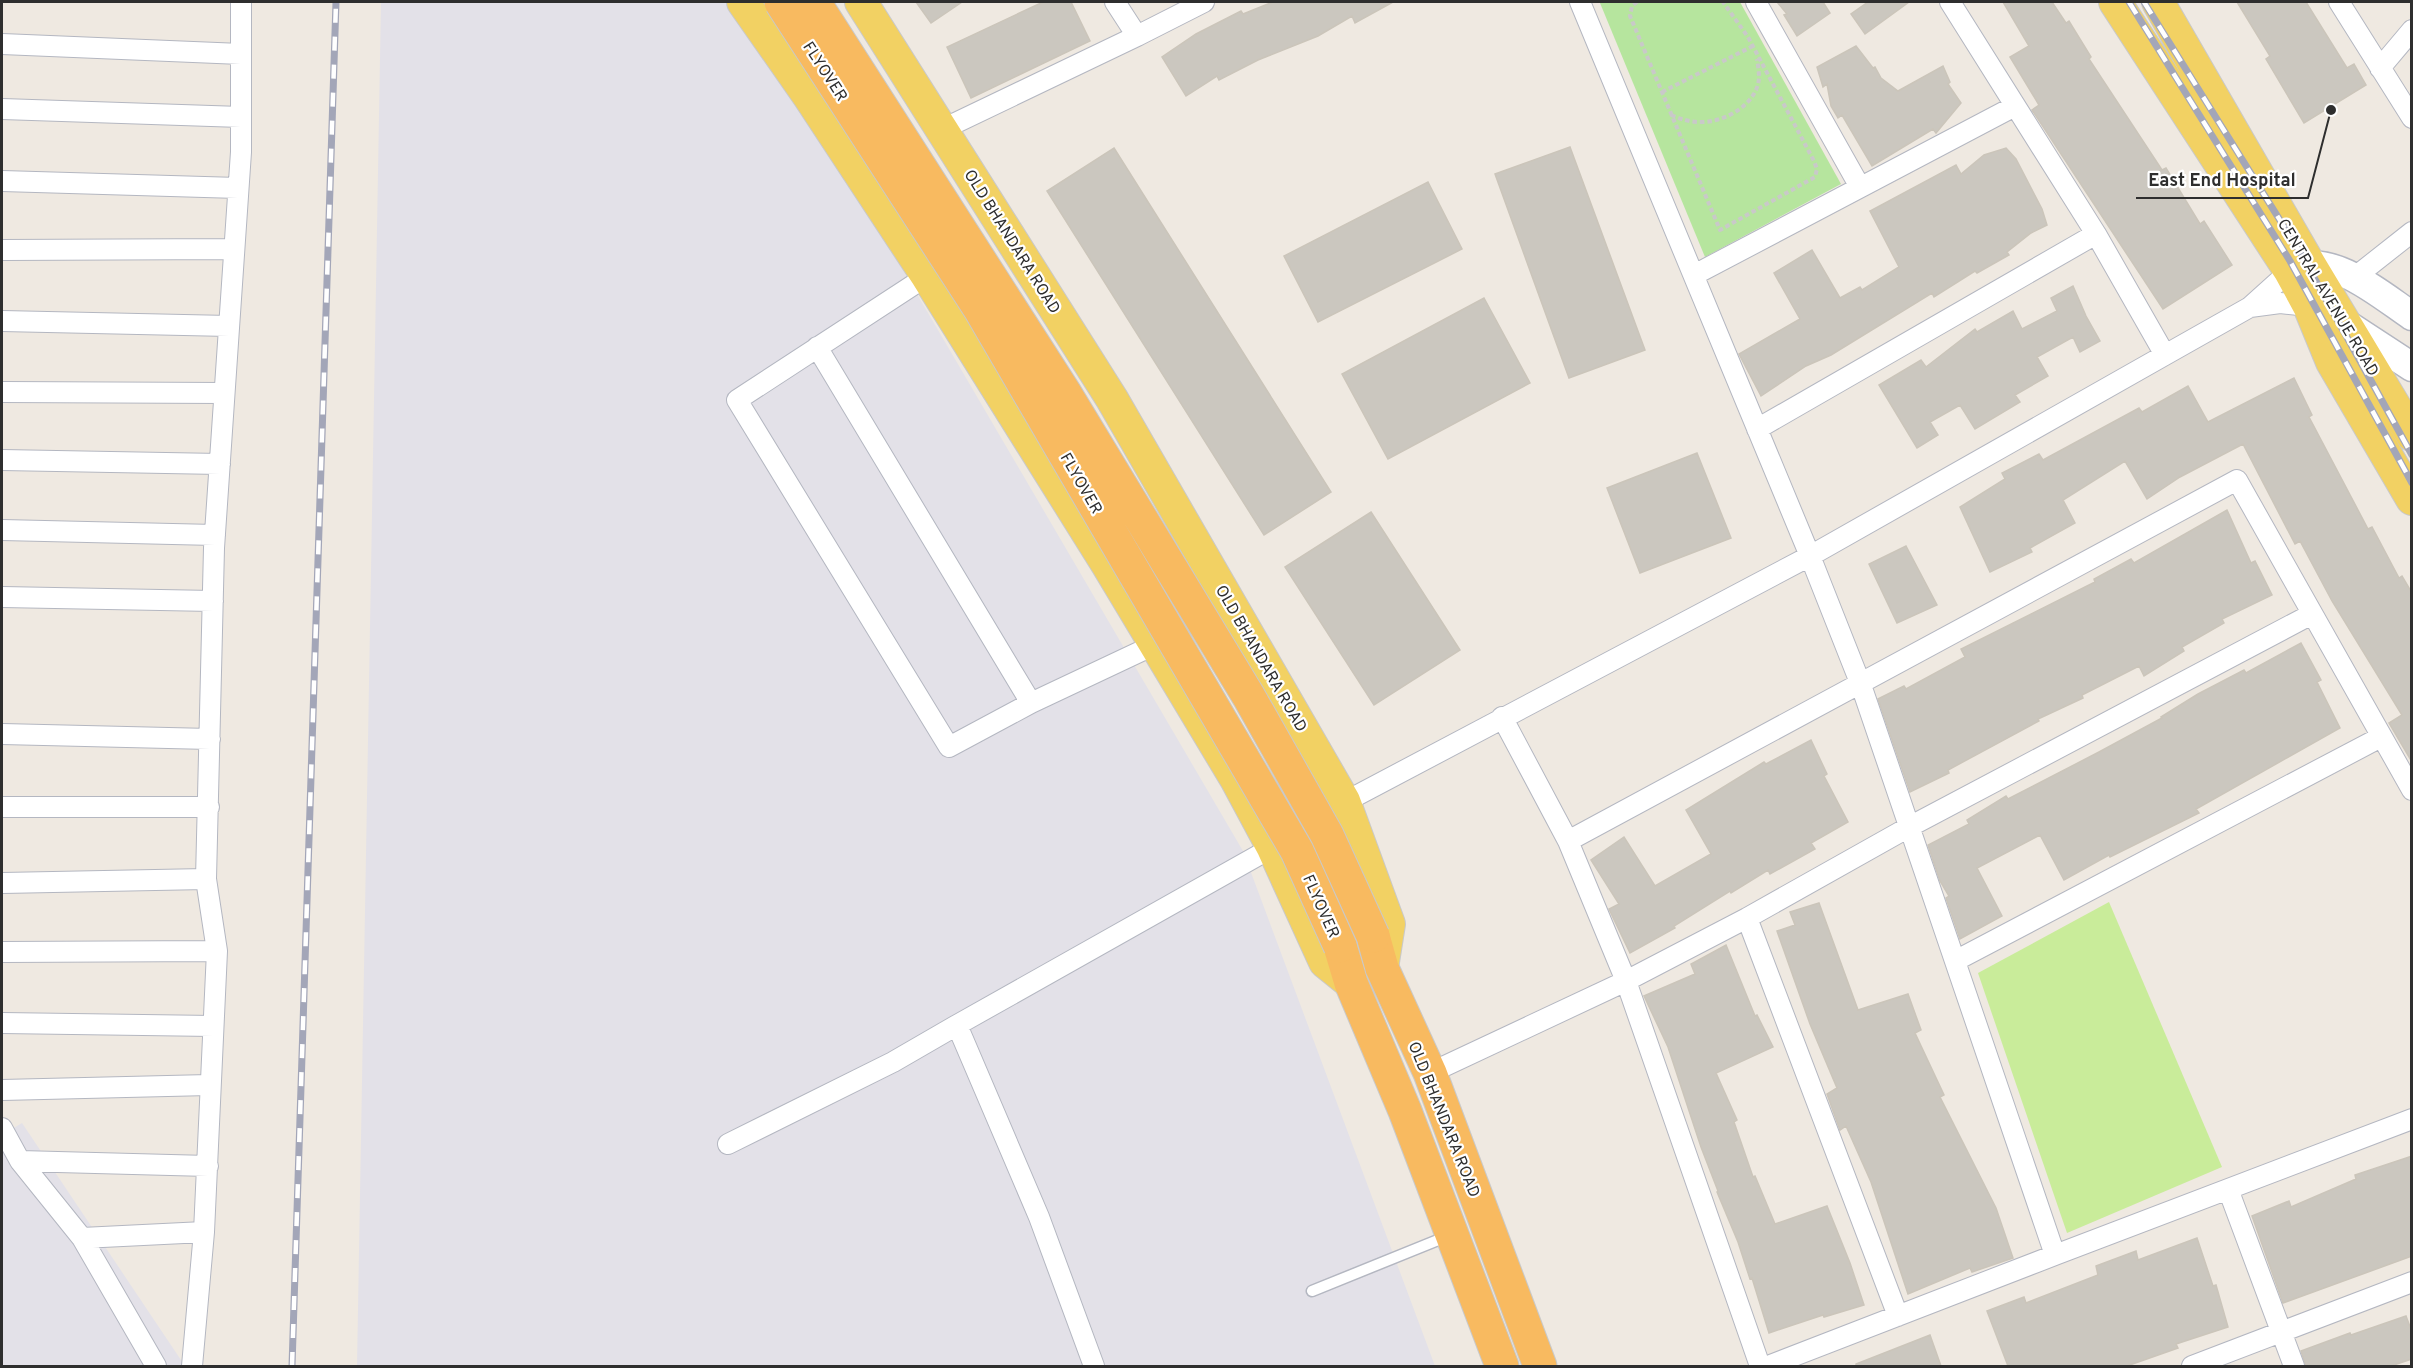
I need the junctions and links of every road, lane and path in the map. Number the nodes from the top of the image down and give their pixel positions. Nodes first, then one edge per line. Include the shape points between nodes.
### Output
1 (241, 2) edge
2 (743, 2) edge
3 (781, 2) edge
4 (814, 2) edge
5 (861, 2) edge
6 (1115, 2) edge
7 (1204, 2) edge
8 (1580, 2) edge
9 (1637, 2) edge
10 (1723, 2) edge
11 (1756, 2) edge
12 (1950, 2) edge
13 (2115, 2) edge
14 (2158, 2) edge
15 (2339, 2) edge
16 (2412, 30) edge
17 (1137, 36) junction
18 (2, 44) edge
19 (1753, 46) junction
20 (241, 54) junction
21 (1757, 55) junction
22 (2380, 68) junction
23 (1662, 92) junction
24 (2015, 105) junction
25 (2, 109) edge
26 (1671, 115) junction
27 (241, 117) junction
28 (2412, 118) edge
29 (943, 129) junction
30 (2, 181) edge
31 (1860, 187) junction
32 (238, 188) junction
33 (2412, 232) edge
34 (2096, 234) junction
35 (234, 249) junction
36 (2, 250) edge
37 (2300, 268) junction
38 (1694, 275) junction
39 (927, 276) junction
40 (2355, 277) junction
41 (2309, 306) junction
42 (2250, 307) junction
43 (2412, 316) edge
44 (2, 321) edge
45 (2344, 323) junction
46 (229, 326) junction
47 (817, 347) junction
48 (2165, 355) junction
49 (2412, 367) edge
50 (2, 392) edge
51 (224, 393) junction
52 (1757, 429) junction
53 (2412, 435) edge
54 (2, 460) edge
55 (220, 464) junction
56 (2412, 498) edge
57 (2, 531) edge
58 (215, 535) junction
59 (1810, 556) junction
60 (2, 597) edge
61 (213, 601) junction
62 (2312, 614) junction
63 (1154, 645) junction
64 (1861, 684) junction
65 (1031, 703) junction
66 (1502, 717) junction
67 (2, 734) edge
68 (2381, 737) junction
69 (210, 739) junction
70 (2412, 790) edge
71 (1344, 801) junction
72 (2, 807) edge
73 (209, 807) junction
74 (1909, 827) junction
75 (1568, 842) junction
76 (1273, 848) junction
77 (206, 879) junction
78 (2, 883) edge
79 (1747, 918) junction
80 (217, 951) junction
81 (2, 952) edge
82 (1955, 961) junction
83 (1382, 968) junction
84 (1626, 981) junction
85 (1351, 983) junction
86 (2, 1023) edge
87 (957, 1025) junction
88 (213, 1026) junction
89 (1430, 1073) junction
90 (209, 1085) junction
91 (2, 1090) edge
92 (2412, 1119) edge
93 (2, 1128) edge
94 (728, 1144) dead end
95 (20, 1161) junction
96 (208, 1166) junction
97 (2228, 1190) junction
98 (204, 1232) junction
99 (1451, 1235) junction
100 (82, 1238) junction
101 (2055, 1255) junction
102 (2412, 1282) edge
103 (1312, 1291) dead end
104 (1898, 1316) junction
105 (2281, 1332) junction
106 (156, 1366) edge
107 (192, 1366) edge
108 (1094, 1366) edge
109 (1502, 1366) edge
110 (1540, 1366) edge
111 (1760, 1366) edge
112 (1768, 1366) edge
113 (2192, 1366) edge
114 (2294, 1366) edge

1 - 20 street
2 - 39 main road
3 - 85 highway, FLYOVER, bridge via 980,309 1297,851 1340,946
4 - 83 highway, FLYOVER, bridge via 1066,395 1243,687 1328,835 1373,936
5 - 29 main road, OLD BHANDARA ROAD
6 - 17 street
7 - 17 street
8 - 38 street
9 - 23 path via 1630,16
10 - 19 path
11 - 31 street
12 - 24 street
13 - 37 main road
14 - 37 main road, CENTRAL AVENUE ROAD
15 - 22 street
16 - 22 street
17 - 29 street
18 - 20 street
19 - 21 path
19 - 23 path
20 - 27 street
21 - 26 path via 1759,79 1742,108 1701,122
21 - 26 path via 1814,161 1815,177 1720,230
22 - 28 street
23 - 26 path
24 - 31 street
24 - 34 street
25 - 27 street
27 - 32 street
29 - 71 main road, OLD BHANDARA ROAD via 1112,399
30 - 32 street
31 - 38 street
32 - 35 street
33 - 40 street
34 - 48 street
34 - 52 street
35 - 36 street
35 - 46 street
37 - 40 main road via 2324,267
37 - 41 main road
37 - 42 street
37 - 45 main road, CENTRAL AVENUE ROAD
38 - 52 street
39 - 47 street
39 - 63 main road
40 - 43 main road
41 - 42 street via 2280,303
41 - 45 main road
41 - 56 main road via 2332,362
42 - 48 street
44 - 46 street
45 - 49 main road
45 - 53 main road, CENTRAL AVENUE ROAD
46 - 51 street
47 - 65 street
47 - 65 street via 737,400 949,747
48 - 59 street
50 - 51 street
51 - 55 street
52 - 59 street
54 - 55 street
55 - 58 street
57 - 58 street
58 - 61 street
59 - 64 street
59 - 66 street
60 - 61 street
61 - 69 street
62 - 64 street via 2237,480
62 - 68 street
62 - 74 street
63 - 65 street
63 - 76 main road
64 - 74 street
64 - 75 street
66 - 71 street
66 - 75 street
67 - 69 street
68 - 70 street
68 - 82 street
69 - 73 street
71 - 76 street
71 - 83 main road, OLD BHANDARA ROAD via 1389,924
72 - 73 street
73 - 77 street
74 - 79 street
74 - 82 street
75 - 84 street
76 - 85 main road via 1325,962
76 - 87 street
77 - 78 street
77 - 80 street
79 - 84 street
79 - 104 street
80 - 81 street
80 - 88 street
82 - 101 street
83 - 89 highway, OLD BHANDARA ROAD
84 - 89 street
84 - 111 street
85 - 99 highway, FLYOVER
86 - 88 street
87 - 94 street via 893,1062
87 - 108 street via 1039,1217
88 - 90 street
89 - 110 highway, OLD BHANDARA ROAD
90 - 91 street
90 - 96 street
92 - 97 street
93 - 95 street
95 - 96 street
95 - 100 street
96 - 98 street
97 - 101 street
97 - 105 street
98 - 100 street
98 - 107 street
99 - 103 lane
99 - 109 highway, FLYOVER
100 - 106 street
101 - 104 street
102 - 105 street
104 - 112 street
105 - 113 street
105 - 114 street

